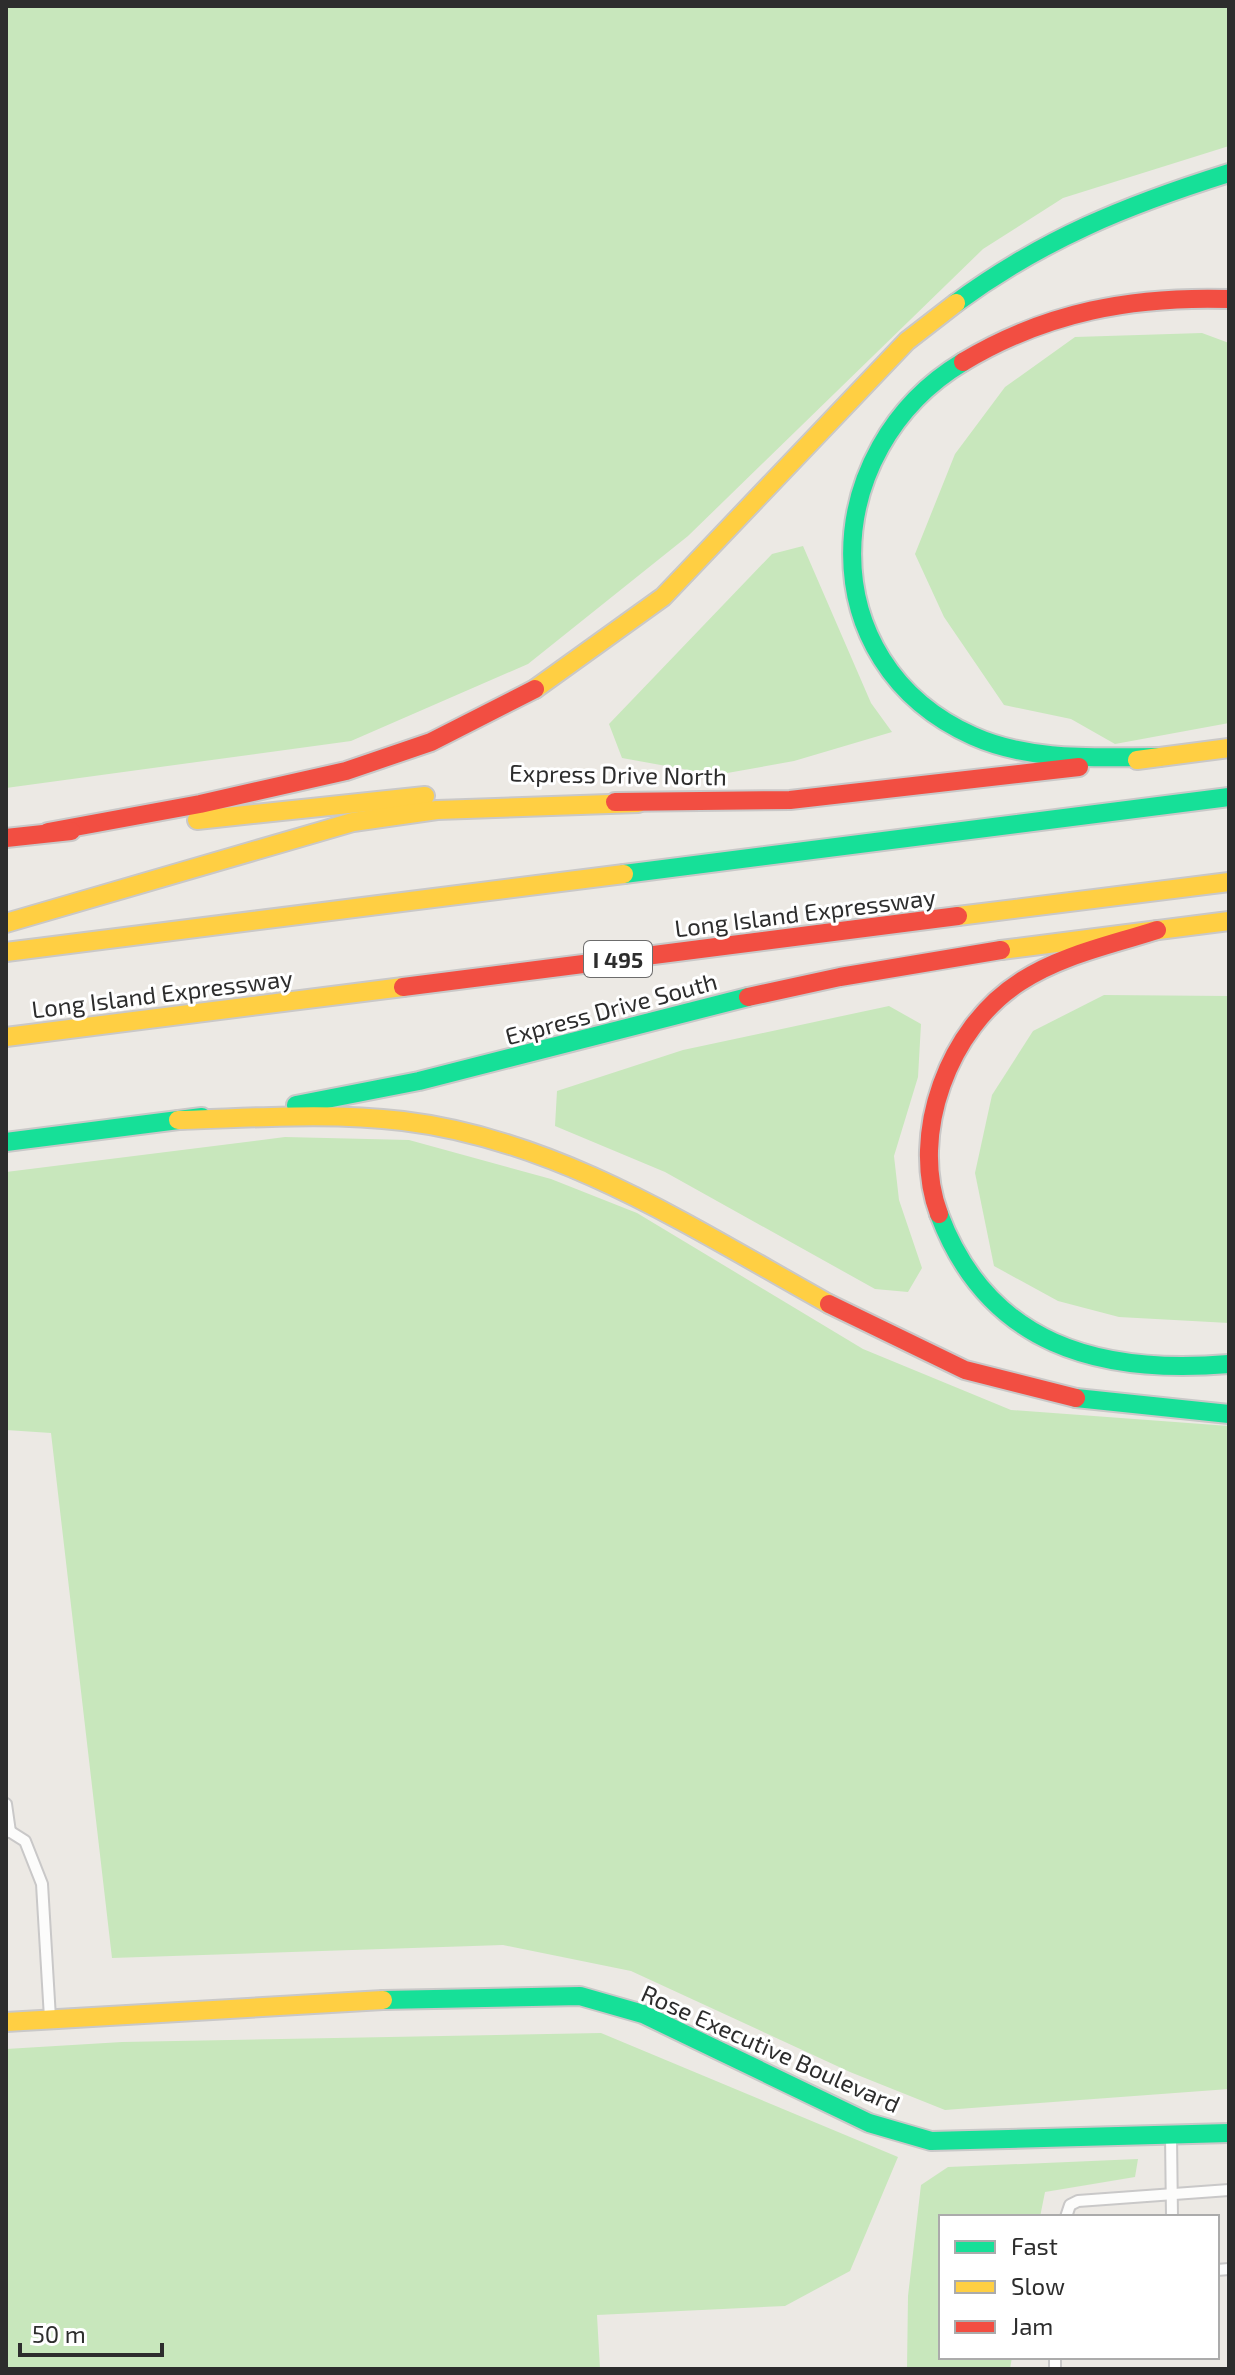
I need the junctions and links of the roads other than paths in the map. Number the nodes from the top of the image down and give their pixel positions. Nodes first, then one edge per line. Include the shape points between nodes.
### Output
1 (1229, 173) edge
2 (1229, 299) edge
3 (1229, 748) edge
4 (1159, 757) junction
5 (1229, 797) edge
6 (638, 803) junction
7 (48, 832) junction
8 (6, 838) edge
9 (1229, 882) edge
10 (1229, 921) edge
11 (6, 923) edge
12 (1157, 930) junction
13 (6, 952) edge
14 (6, 1037) edge
15 (178, 1120) junction
16 (6, 1142) edge
17 (1229, 1364) edge
18 (1229, 1414) edge
19 (6, 1804) edge
20 (8, 1831) edge
21 (50, 2020) junction
22 (6, 2022) edge
23 (1229, 2133) edge
24 (1171, 2134) junction
25 (1229, 2190) edge
26 (1172, 2193) junction
27 (1067, 2215) edge
28 (1172, 2215) edge

1 - 7 main road via 1074,230 952,305 907,341 663,597 596,649 512,702 431,742 346,771
2 - 4 main road via 1114,302 1050,319 983,349 940,378 890,429 860,486 852,528 852,578 864,622 884,662 931,712 972,736 1015,750
3 - 4 main road, Express Drive North
4 - 6 main road, Express Drive North via 858,794
5 - 13 main road
6 - 7 main road, Express Drive North via 425,796
6 - 11 main road via 437,810 353,822
7 - 8 main road, Express Drive North
9 - 14 main road, Long Island Expressway / I 495
10 - 12 main road, Express Drive South
12 - 15 main road, Express Drive South via 849,974 419,1082
12 - 17 main road via 1047,967 986,1011 956,1050 937,1091 928,1142 932,1195 939,1222 964,1271 997,1308 1037,1335 1082,1353 1134,1363
15 - 16 main road, Express Drive South
15 - 18 main road via 376,1119 497,1141 611,1185 871,1328 959,1368 1082,1401
19 - 20 lane
20 - 21 lane via 25,1841 42,1884
21 - 22 main road, Rose Executive Boulevard
21 - 24 main road, Rose Executive Boulevard via 360,2000 580,1996 643,2014 869,2123 931,2141
23 - 24 main road, Rose Executive Boulevard
24 - 26 lane
25 - 26 lane
26 - 27 lane via 1078,2201
26 - 28 lane

